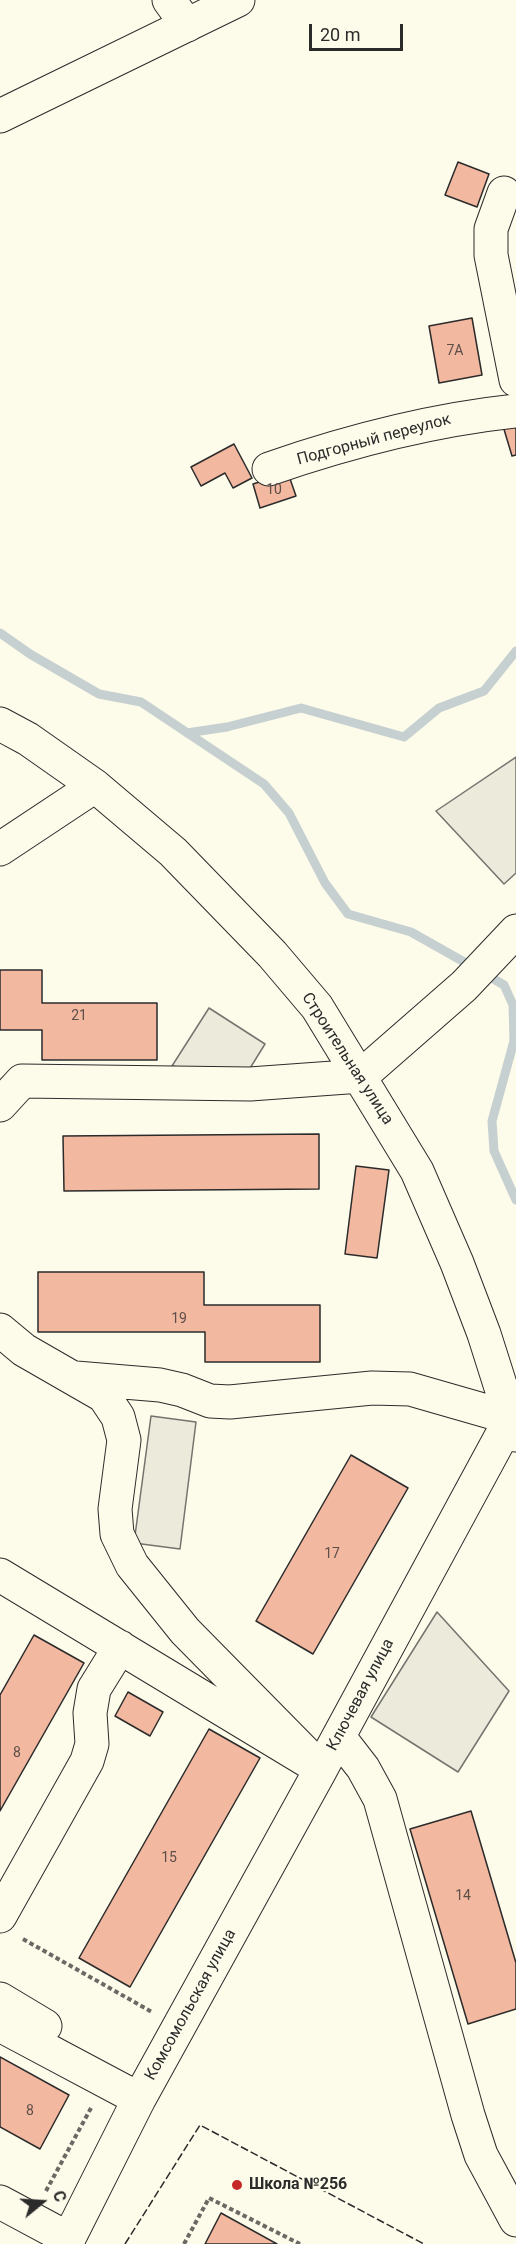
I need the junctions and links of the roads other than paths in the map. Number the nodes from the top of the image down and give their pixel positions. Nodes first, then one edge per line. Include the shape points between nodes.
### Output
1 (238, 0) edge
2 (177, 8) edge
3 (0, 116) edge
4 (504, 193) dead end
5 (516, 380) edge
6 (516, 411) edge
7 (269, 469) dead end
8 (0, 724) edge
9 (95, 786) junction
10 (0, 849) edge
11 (516, 931) edge
12 (361, 1076) junction
13 (11, 1078) edge
14 (0, 1105) edge
15 (0, 1330) edge
16 (76, 1378) junction
17 (514, 1427) edge
18 (0, 1575) edge
19 (120, 1647) junction
20 (339, 1737) junction
21 (321, 1769) junction
22 (10, 1927) edge
23 (0, 2000) edge
24 (0, 2025) edge
25 (54, 2031) dead end
26 (139, 2099) junction
27 (0, 2202) edge
28 (516, 2220) edge
29 (67, 2242) edge

1 - 2 main road
2 - 3 main road
4 - 5 main road via 491,229 491,255
6 - 7 main road, Подгорный переулок via 420,425
8 - 9 main road, Строительная улица
9 - 10 main road
9 - 12 main road, Строительная улица via 173,852 272,954 317,1007
11 - 12 main road via 464,986
12 - 13 main road via 250,1084
12 - 17 main road, Строительная улица via 417,1171 484,1334
13 - 14 main road
15 - 16 main road via 24,1350
16 - 17 main road via 160,1385 210,1401 230,1402 372,1388 410,1389
16 - 21 main road via 104,1396 118,1417 124,1440 115,1509 117,1534 132,1565 185,1631
17 - 20 main road, Ключевая улица
18 - 19 main road, Ключевая улица
19 - 21 main road, Ключевая улица
19 - 22 main road via 94,1689 90,1713 92,1744 87,1761
20 - 21 main road, Ключевая улица
20 - 28 main road via 380,1799 471,2125 481,2155
21 - 26 main road, Комсомольская улица
23 - 25 main road
24 - 26 main road
26 - 29 main road, Комсомольская улица
27 - 29 main road

